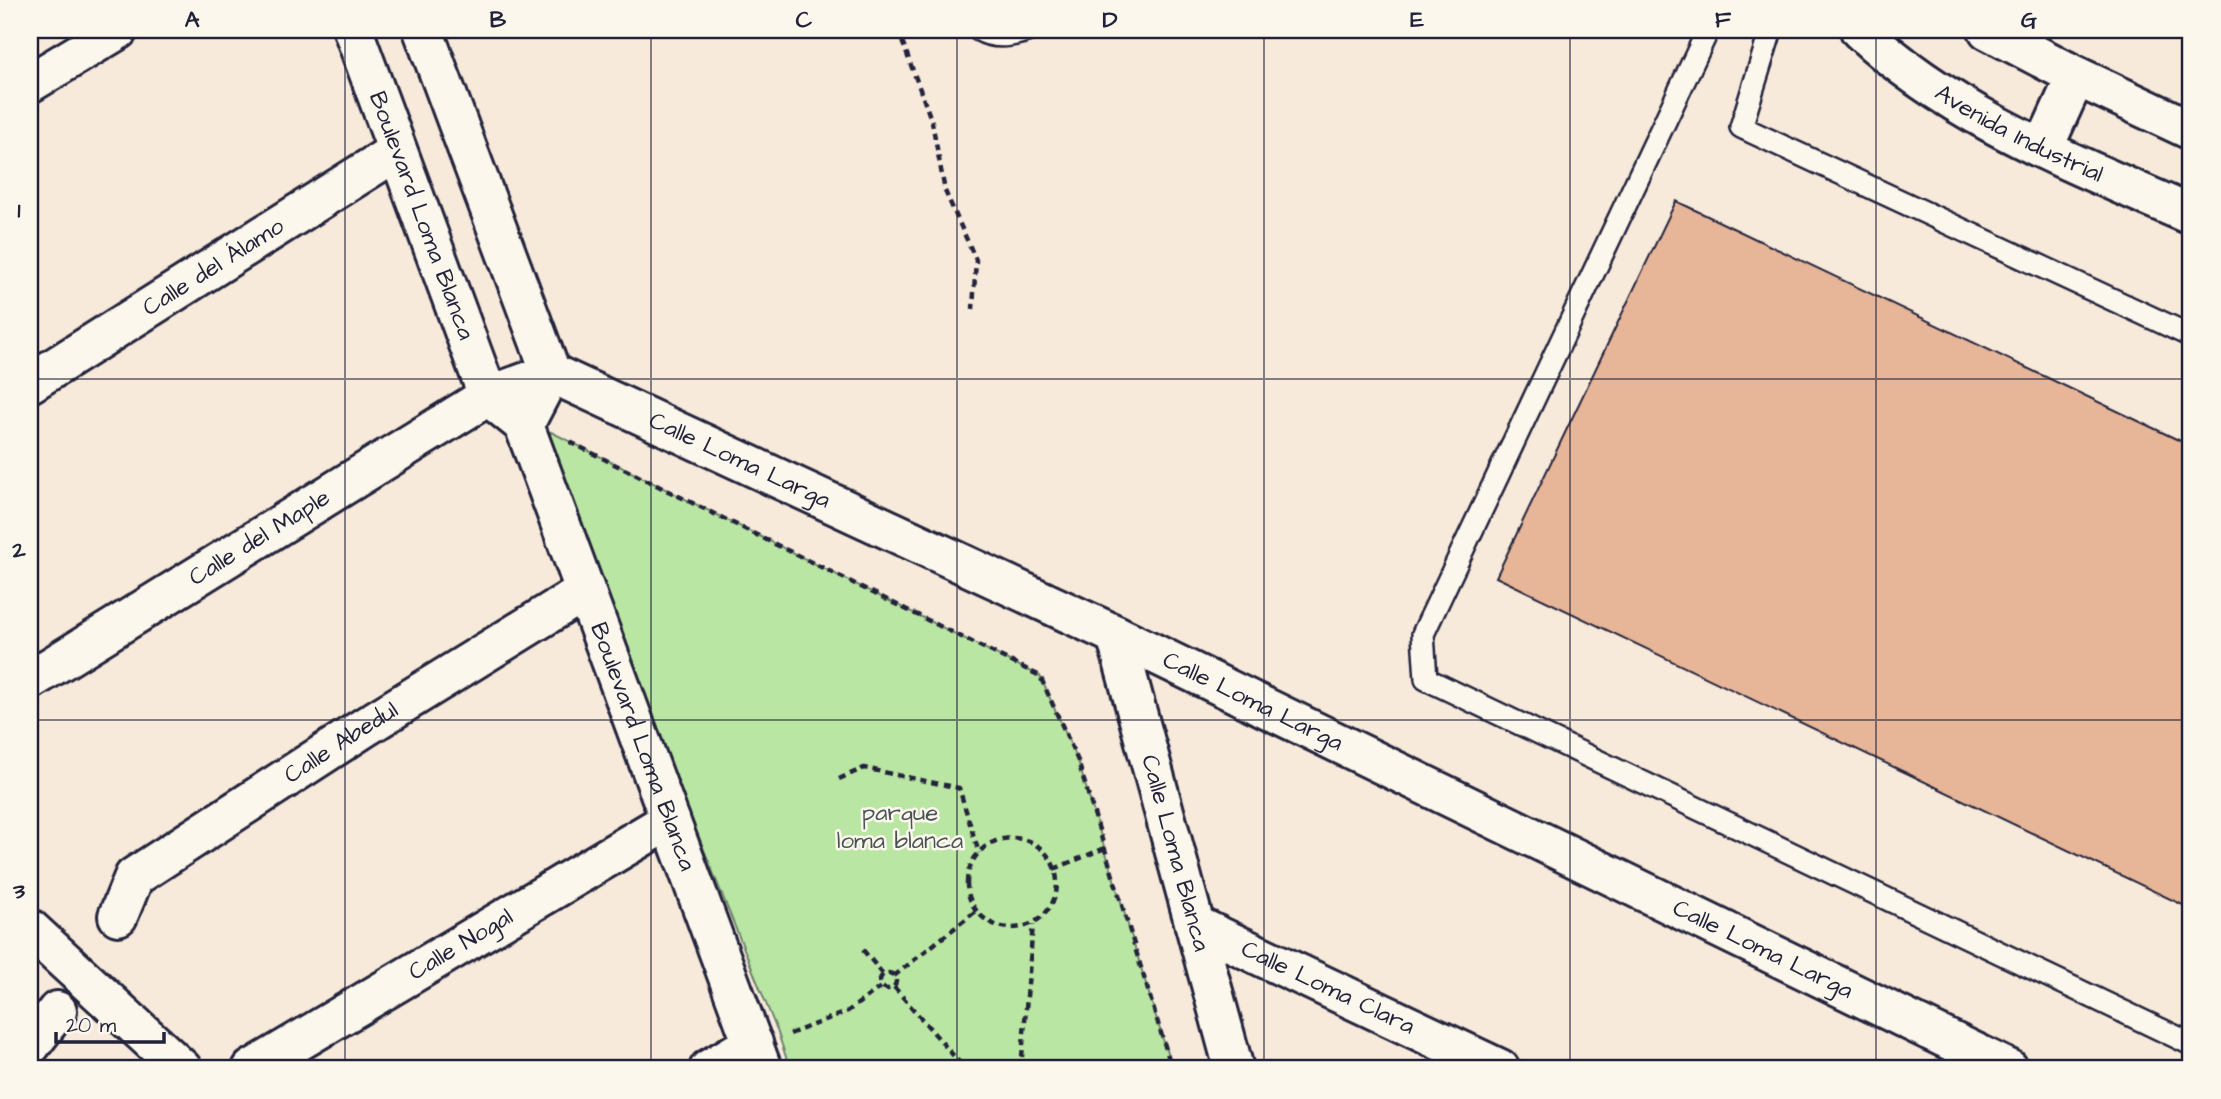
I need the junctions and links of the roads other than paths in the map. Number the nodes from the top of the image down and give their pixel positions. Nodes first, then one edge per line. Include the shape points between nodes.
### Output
1 (118, 30) edge
2 (353, 30) edge
3 (423, 30) edge
4 (979, 30) edge
5 (1029, 30) edge
6 (1708, 30) edge
7 (1771, 30) edge
8 (1860, 30) edge
9 (1988, 30) edge
10 (2076, 76) junction
11 (30, 83) edge
12 (2191, 130) edge
13 (2043, 149) junction
14 (397, 151) junction
15 (2191, 215) edge
16 (2191, 336) edge
17 (551, 373) junction
18 (30, 383) edge
19 (488, 396) junction
20 (524, 425) junction
21 (585, 591) junction
22 (1116, 635) junction
23 (30, 680) edge
24 (670, 821) junction
25 (118, 916) dead end
26 (1195, 925) junction
27 (30, 929) edge
28 (57, 1011) dead end
29 (2191, 1044) edge
30 (30, 1046) edge
31 (765, 1050) edge
32 (182, 1069) edge
33 (252, 1069) edge
34 (709, 1069) edge
35 (1234, 1069) edge
36 (1500, 1069) edge
37 (2009, 1069) edge

1 - 11 street
2 - 14 street, Boulevard Loma Blanca
3 - 17 street
4 - 5 lane via 1011,36
6 - 29 lane via 1423,634 1426,679
7 - 16 lane via 1741,127
8 - 13 street, Avenida Industrial via 1886,55 1956,103
9 - 10 street
10 - 12 street
10 - 13 street
13 - 15 street, Avenida Industrial
14 - 18 street, Calle del Álamo
14 - 19 street, Boulevard Loma Blanca
17 - 19 street
17 - 20 street
17 - 22 street, Calle Loma Larga
19 - 20 street
19 - 23 street, Calle del Maple
20 - 21 street, Boulevard Loma Blanca
21 - 24 street, Boulevard Loma Blanca
21 - 25 street, Calle Abedul via 134,877
22 - 26 street, Calle Loma Blanca
22 - 37 street, Calle Loma Larga
24 - 31 street, Boulevard Loma Blanca
24 - 33 street, Calle Nogal
26 - 35 street, Calle Loma Blanca
26 - 36 street, Calle Loma Clara
27 - 32 street
28 - 30 street
31 - 34 street

